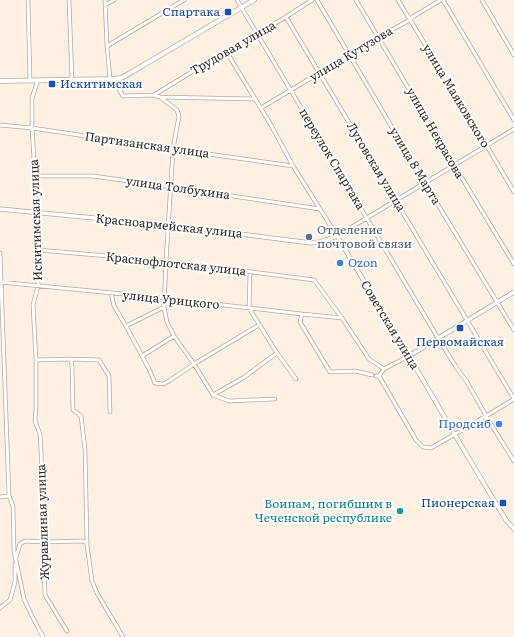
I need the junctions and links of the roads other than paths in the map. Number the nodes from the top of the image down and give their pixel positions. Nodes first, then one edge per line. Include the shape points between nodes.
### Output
1 (28, 0) edge
2 (69, 0) edge
3 (105, 0) edge
4 (114, 0) edge
5 (184, 0) edge
6 (236, 0) edge
7 (254, 0) edge
8 (312, 0) edge
9 (317, 0) edge
10 (356, 0) edge
11 (398, 0) edge
12 (442, 0) edge
13 (482, 0) edge
14 (105, 5) junction
15 (241, 7) junction
16 (286, 17) junction
17 (410, 20) junction
18 (256, 34) junction
19 (379, 37) junction
20 (107, 46) junction
21 (226, 51) junction
22 (349, 55) junction
23 (514, 55) edge
24 (320, 73) junction
25 (111, 79) junction
26 (38, 80) junction
27 (72, 80) junction
28 (0, 81) edge
29 (30, 81) junction
30 (290, 90) junction
31 (154, 95) junction
32 (160, 97) junction
33 (255, 99) junction
34 (261, 108) junction
35 (514, 120) edge
36 (0, 125) edge
37 (32, 128) junction
38 (514, 130) edge
39 (487, 145) junction
40 (173, 149) junction
41 (454, 165) junction
42 (294, 166) junction
43 (35, 176) junction
44 (425, 183) junction
45 (171, 187) junction
46 (514, 192) edge
47 (396, 200) junction
48 (0, 208) edge
49 (320, 209) junction
50 (36, 212) junction
51 (367, 218) junction
52 (168, 225) junction
53 (337, 236) junction
54 (38, 250) junction
55 (0, 253) edge
56 (166, 261) junction
57 (514, 264) edge
58 (250, 272) junction
59 (1, 282) edge
60 (38, 286) junction
61 (514, 292) edge
62 (111, 294) junction
63 (164, 298) junction
64 (497, 302) junction
65 (164, 307) junction
66 (249, 308) junction
67 (302, 314) junction
68 (342, 318) junction
69 (467, 320) junction
70 (259, 324) junction
71 (126, 326) junction
72 (514, 330) edge
73 (174, 336) junction
74 (438, 338) junction
75 (277, 353) junction
76 (142, 356) junction
77 (409, 356) junction
78 (71, 359) junction
79 (36, 360) junction
80 (194, 364) junction
81 (384, 369) junction
82 (372, 374) dead end
83 (296, 379) dead end
84 (213, 395) junction
85 (275, 399) dead end
86 (514, 399) edge
87 (36, 408) joint
88 (110, 412) dead end
89 (486, 417) junction
90 (455, 435) junction
91 (514, 461) edge
92 (9, 496) junction
93 (0, 497) edge
94 (514, 529) edge
95 (44, 542) junction
96 (87, 543) junction
97 (15, 558) junction
98 (0, 608) edge
99 (67, 631) dead end
100 (43, 637) edge
101 (123, 637) edge

1 - 29 street
2 - 27 street
3 - 14 street
4 - 14 street
5 - 20 street
6 - 15 street, переулок Спартака
7 - 15 main road
8 - 16 street, Трудовая улица
9 - 22 street, улица 8 Марта
10 - 19 street, улица Некрасова
11 - 17 street, улица Маяковского
12 - 17 street, улица Кутузова
12 - 35 street
13 - 23 street
14 - 20 street
15 - 18 street, переулок Спартака
15 - 25 main road via 132,72 121,78
16 - 18 street, Трудовая улица
16 - 24 street, Луговская улица
17 - 19 street, улица Кутузова
17 - 39 street, улица Маяковского
18 - 21 street, Трудовая улица
18 - 30 street, переулок Спартака
19 - 22 street, улица Кутузова
19 - 41 street, улица Некрасова
20 - 25 street
21 - 31 street, Трудовая улица
21 - 33 street, Советская улица
22 - 24 street, улица Кутузова
22 - 44 street, улица 8 Марта
24 - 30 street, улица Кутузова
24 - 47 street, Луговская улица
25 - 27 main road
25 - 31 street via 123,96
26 - 27 main road
26 - 29 main road
26 - 37 street, Искитимская улица via 32,98
28 - 29 main road
30 - 34 street, улица Кутузова
30 - 51 street, переулок Спартака
31 - 32 street
32 - 33 street
32 - 40 street via 177,110 179,116
33 - 34 street, Советская улица
34 - 42 street, Советская улица
36 - 37 street, Партизанская улица
37 - 40 street, Партизанская улица
37 - 43 street, Искитимская улица
38 - 39 street
39 - 41 street
39 - 46 street, улица Маяковского
40 - 42 street, Партизанская улица
40 - 45 street
41 - 44 street
41 - 57 street, улица Некрасова
42 - 49 street, Советская улица
43 - 45 street, улица Толбухина via 93,176
43 - 50 street, Искитимская улица
44 - 47 street
44 - 64 street, улица 8 Марта
45 - 49 street, улица Толбухина
45 - 52 street
47 - 51 street
47 - 69 street, Луговская улица
48 - 50 street, Красноармейская улица
49 - 53 street, Советская улица
50 - 52 street, Красноармейская улица
50 - 54 street, Искитимская улица
51 - 53 street
51 - 74 street, переулок Спартака
52 - 53 street, Красноармейская улица via 311,243
52 - 56 street
53 - 77 street, Советская улица
54 - 56 street, Краснофлотская улица
54 - 60 street, Искитимская улица
55 - 59 street
56 - 58 street, Краснофлотская улица
56 - 63 street
58 - 66 street
58 - 68 street, Краснофлотская улица via 314,280
59 - 60 street, улица Урицкого
59 - 92 street
60 - 62 street, улица Урицкого
60 - 79 street, Искитимская улица via 33,305
61 - 64 street
62 - 63 street, улица Урицкого
62 - 71 street via 114,306
63 - 65 street
63 - 66 street, улица Урицкого
64 - 69 street
64 - 72 street, улица 8 Марта
65 - 71 street
65 - 73 street via 167,322
66 - 67 street, улица Урицкого
66 - 70 street
67 - 68 street, улица Урицкого
67 - 82 street via 300,322 330,372 355,370
68 - 81 street via 369,359
69 - 74 street
69 - 86 street, Луговская улица
70 - 75 street
70 - 80 street
71 - 76 street
73 - 76 street
73 - 80 street
74 - 77 street
74 - 89 street, переулок Спартака
75 - 83 street
75 - 84 street via 243,378
76 - 80 street via 154,384 169,382
77 - 81 street
77 - 90 street, Советская улица
78 - 79 street
78 - 88 street via 99,360 108,376
78 - 96 street via 73,410 81,416 85,449
79 - 87 street, Искитимская улица
80 - 84 street
81 - 90 street via 378,376 416,440 423,447 431,448
84 - 85 street via 229,401
86 - 89 street
87 - 95 street, Журавлиная улица via 35,421 40,434
89 - 90 street
89 - 91 street, переулок Спартака
90 - 94 street, Советская улица
92 - 93 street
92 - 97 street via 13,506
95 - 96 street
95 - 97 street via 22,542
95 - 99 street, Журавлиная улица via 45,595
96 - 101 street via 92,581
97 - 98 street via 15,582 10,600
97 - 100 street via 24,599

